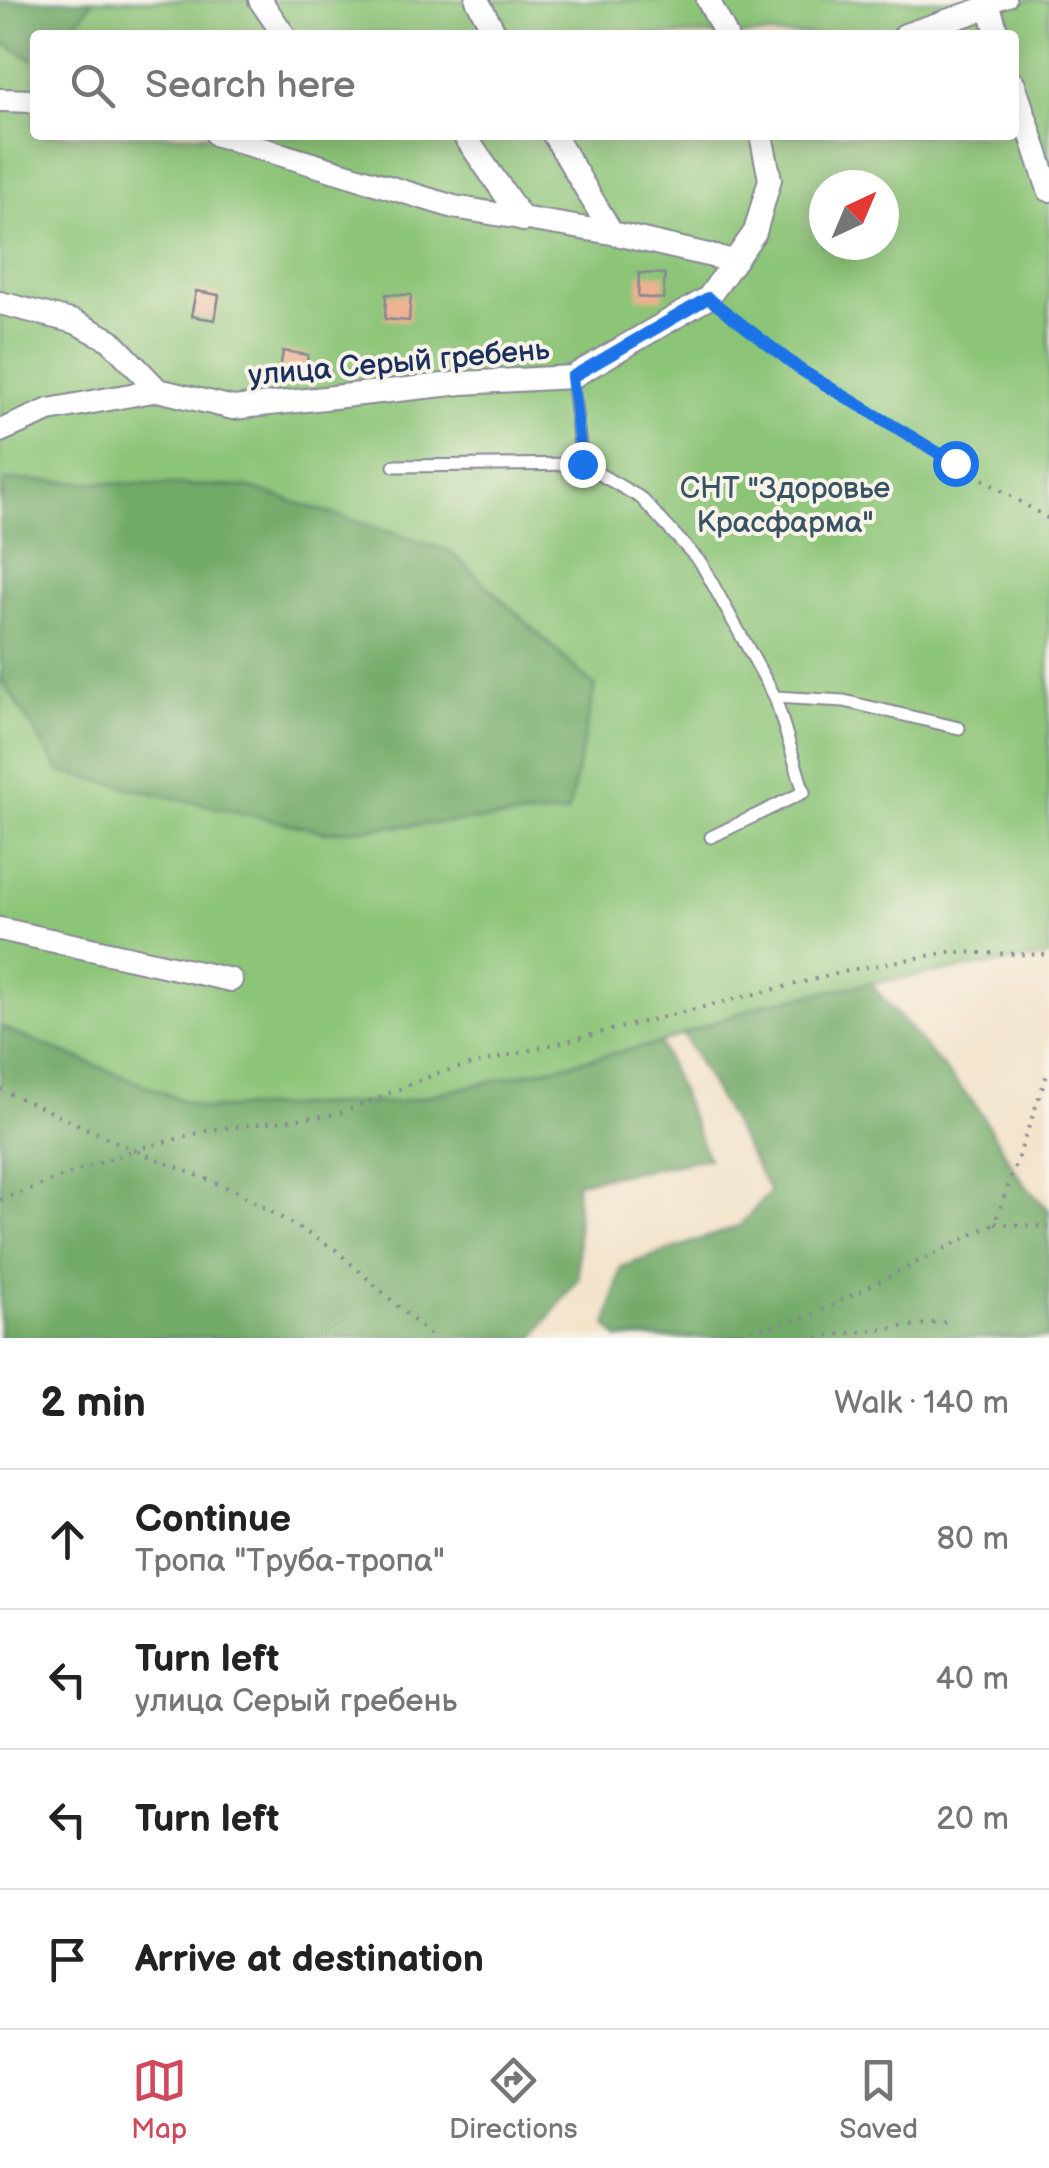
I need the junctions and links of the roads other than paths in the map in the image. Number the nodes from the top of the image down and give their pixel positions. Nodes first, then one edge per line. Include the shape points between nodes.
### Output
1 (260, 0) edge
2 (477, 0) edge
3 (708, 0) edge
4 (999, 3) edge
5 (281, 30) edge
6 (493, 30) edge
7 (723, 30) edge
8 (920, 30) edge
9 (998, 30) edge
10 (1019, 99) edge
11 (0, 100) edge
12 (30, 100) edge
13 (233, 140) edge
14 (467, 140) edge
15 (557, 140) edge
16 (762, 140) edge
17 (1049, 190) edge
18 (523, 220) junction
19 (612, 233) junction
20 (734, 261) junction
21 (0, 303) edge
22 (572, 377) junction
23 (158, 390) junction
24 (0, 431) edge
25 (582, 464) junction
26 (394, 466) dead end
27 (775, 698) junction
28 (959, 728) dead end
29 (710, 837) dead end
30 (0, 929) edge
31 (231, 980) dead end

1 - 5 street
2 - 6 street
3 - 7 street
4 - 8 street
4 - 9 street
10 - 17 street
11 - 12 street
13 - 18 street via 454,208
14 - 18 street
15 - 19 street
16 - 20 street, улица Серый гребень via 770,178 755,232
18 - 19 street
19 - 20 street
20 - 22 street, улица Серый гребень via 708,298
21 - 23 street via 76,322 110,340
22 - 23 street, улица Серый гребень via 234,408
22 - 25 lane
23 - 24 street via 49,410
25 - 26 lane
25 - 27 lane via 641,498 701,563
27 - 28 lane via 844,702
27 - 29 lane via 804,792
30 - 31 street

